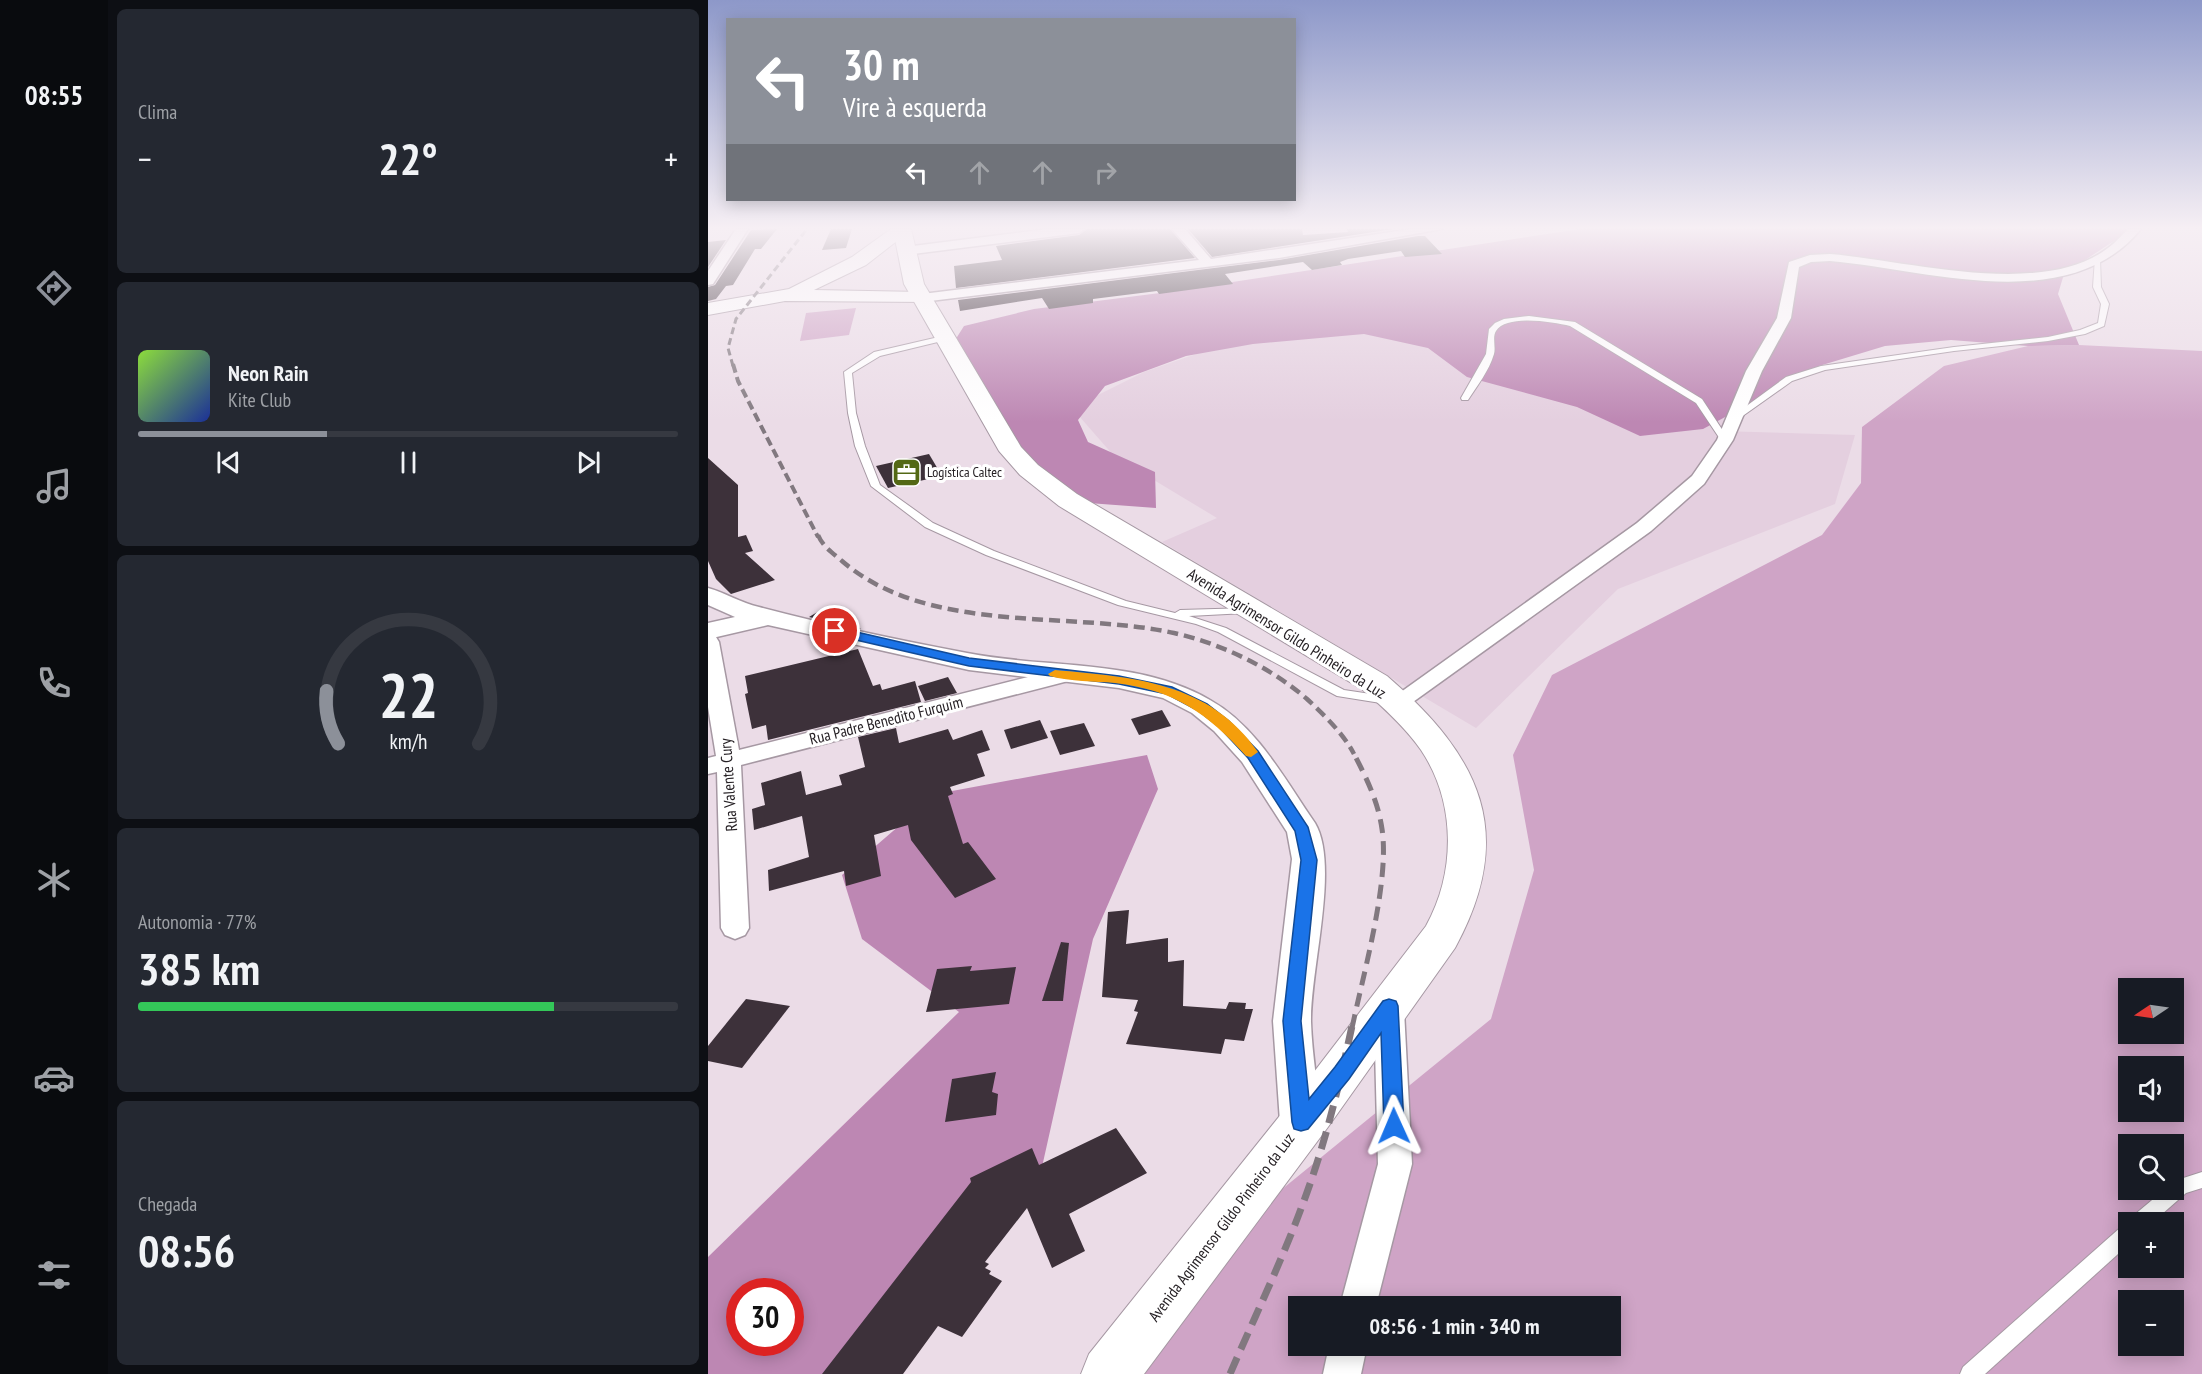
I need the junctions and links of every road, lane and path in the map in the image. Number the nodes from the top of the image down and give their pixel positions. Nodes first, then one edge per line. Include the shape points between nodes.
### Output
1 (789, 293) edge
2 (919, 293) edge
3 (961, 293) edge
4 (1788, 293) edge
5 (2100, 293) edge
6 (785, 295) junction
7 (922, 298) junction
8 (708, 309) edge
9 (943, 338) junction
10 (1465, 398) dead end
11 (1734, 418) junction
12 (1725, 441) junction
13 (719, 602) edge
14 (1254, 610) junction
15 (1163, 614) junction
16 (783, 620) junction
17 (708, 631) edge
18 (708, 642) edge
19 (1064, 675) junction
20 (1398, 702) junction
21 (718, 763) edge
22 (735, 928) dead end
23 (1389, 1006) junction
24 (1301, 1122) junction
25 (2202, 1180) edge
26 (2151, 1212) edge
27 (2118, 1242) edge
28 (1361, 1296) edge
29 (1346, 1356) edge
30 (1109, 1374) edge
31 (1342, 1374) edge
32 (1970, 1374) edge

1 - 6 main road
2 - 7 main road, Avenida Agrimensor Gildo Pinheiro da Luz
3 - 7 street
4 - 11 street via 1784,318 1754,371
5 - 11 lane via 2105,304 2101,324 2082,332 1824,368 1789,378
6 - 7 main road
6 - 8 main road
7 - 9 main road, Avenida Agrimensor Gildo Pinheiro da Luz
9 - 14 main road, Avenida Agrimensor Gildo Pinheiro da Luz via 1011,451 1029,470 1068,500
9 - 15 lane via 877,354 848,372 860,447 876,486 929,525 990,553 1122,603
10 - 12 lane via 1491,351 1491,334 1497,326 1507,321 1547,318 1572,324 1699,401
11 - 12 street
12 - 20 street via 1698,480 1644,528
13 - 16 street
13 - 17 street via 730,618
14 - 15 lane
14 - 20 main road, Avenida Agrimensor Gildo Pinheiro da Luz via 1375,683
15 - 20 lane via 1222,630 1341,693
16 - 17 street via 743,621
16 - 19 street via 969,662
18 - 21 street, Rua Valente Cury
19 - 21 street, Rua Padre Benedito Furquim
19 - 24 street via 1119,680 1172,691 1202,707 1253,755 1303,831 1309,860 1292,1021
20 - 23 main road, Avenida Agrimensor Gildo Pinheiro da Luz via 1433,739 1447,763 1455,780 1467,836 1465,877 1456,908 1435,946
21 - 22 street, Rua Valente Cury
23 - 24 main road, Avenida Agrimensor Gildo Pinheiro da Luz via 1342,1073
23 - 28 street via 1395,1164
24 - 30 main road, Avenida Agrimensor Gildo Pinheiro da Luz
25 - 26 lane via 2180,1187
27 - 32 lane
29 - 31 street

